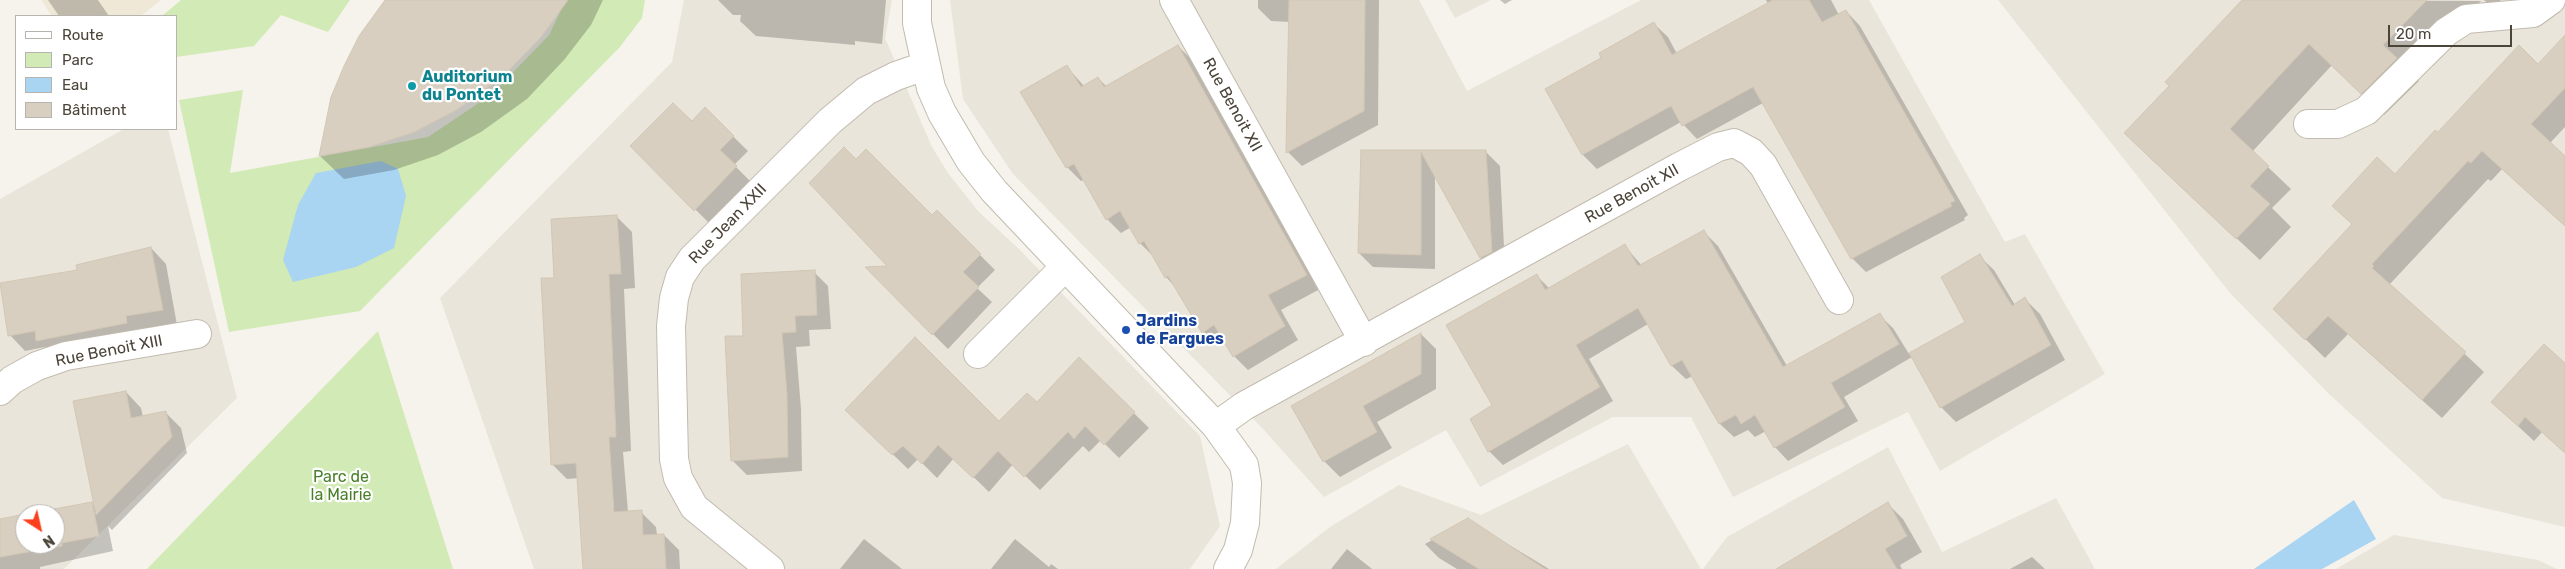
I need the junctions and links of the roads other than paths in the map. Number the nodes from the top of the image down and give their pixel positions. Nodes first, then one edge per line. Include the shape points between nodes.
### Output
1 (918, 0) edge
2 (1174, 0) edge
3 (2551, 0) edge
4 (925, 66) junction
5 (2308, 124) dead end
6 (1065, 267) junction
7 (1839, 300) dead end
8 (197, 334) dead end
9 (1364, 342) junction
10 (978, 354) dead end
11 (0, 391) edge
12 (1216, 426) junction
13 (770, 569) edge
14 (1228, 569) edge

1 - 4 street via 917,23
2 - 9 street, Rue Benoit XII
3 - 5 street via 2532,13 2466,19 2446,32 2366,111 2338,124
4 - 6 street via 942,113 971,162
4 - 13 street, Rue Jean XXII via 866,91 830,122 692,259 680,277 671,326 674,459 678,478 694,507
6 - 10 street
6 - 12 street
7 - 9 street, Rue Benoit XII via 1763,165 1751,152 1734,143 1718,147 1679,167
8 - 11 street, Rue Benoit XIII via 66,356 37,366
9 - 12 street, Rue Benoit XII via 1244,406
12 - 14 street via 1244,464 1248,483 1245,523 1238,550

